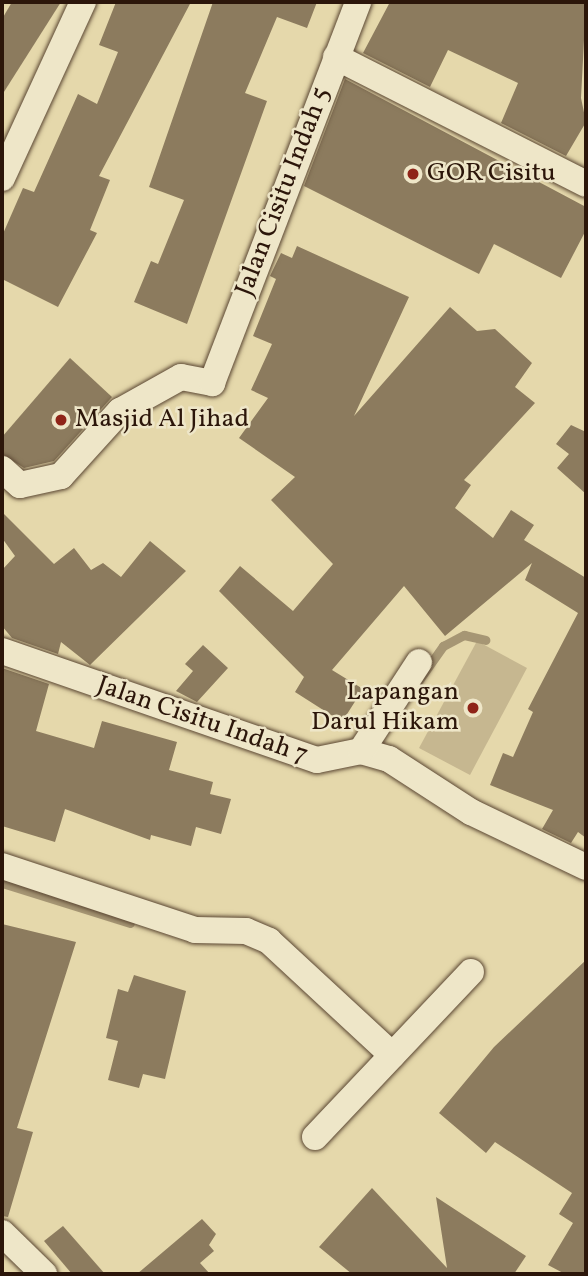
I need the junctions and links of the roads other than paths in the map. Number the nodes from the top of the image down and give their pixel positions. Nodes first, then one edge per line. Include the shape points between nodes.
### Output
1 (83, 2) edge
2 (358, 2) edge
3 (337, 57) junction
4 (2, 178) edge
5 (586, 184) edge
6 (2, 469) edge
7 (2, 651) edge
8 (419, 662) dead end
9 (361, 751) junction
10 (2, 866) edge
11 (586, 867) edge
12 (471, 972) dead end
13 (392, 1055) junction
14 (315, 1137) dead end
15 (2, 1233) edge
16 (44, 1274) edge

1 - 4 street
2 - 3 street, Jalan Cisitu Indah 5
3 - 5 street
3 - 6 street, Jalan Cisitu Indah 5 via 212,383 181,377 120,411 61,476 20,485
7 - 9 street, Jalan Cisitu Indah 7 via 317,760
8 - 9 street
9 - 11 street via 389,759 471,812
10 - 13 street via 195,930 246,931 269,941
12 - 13 street
13 - 14 street
15 - 16 street

